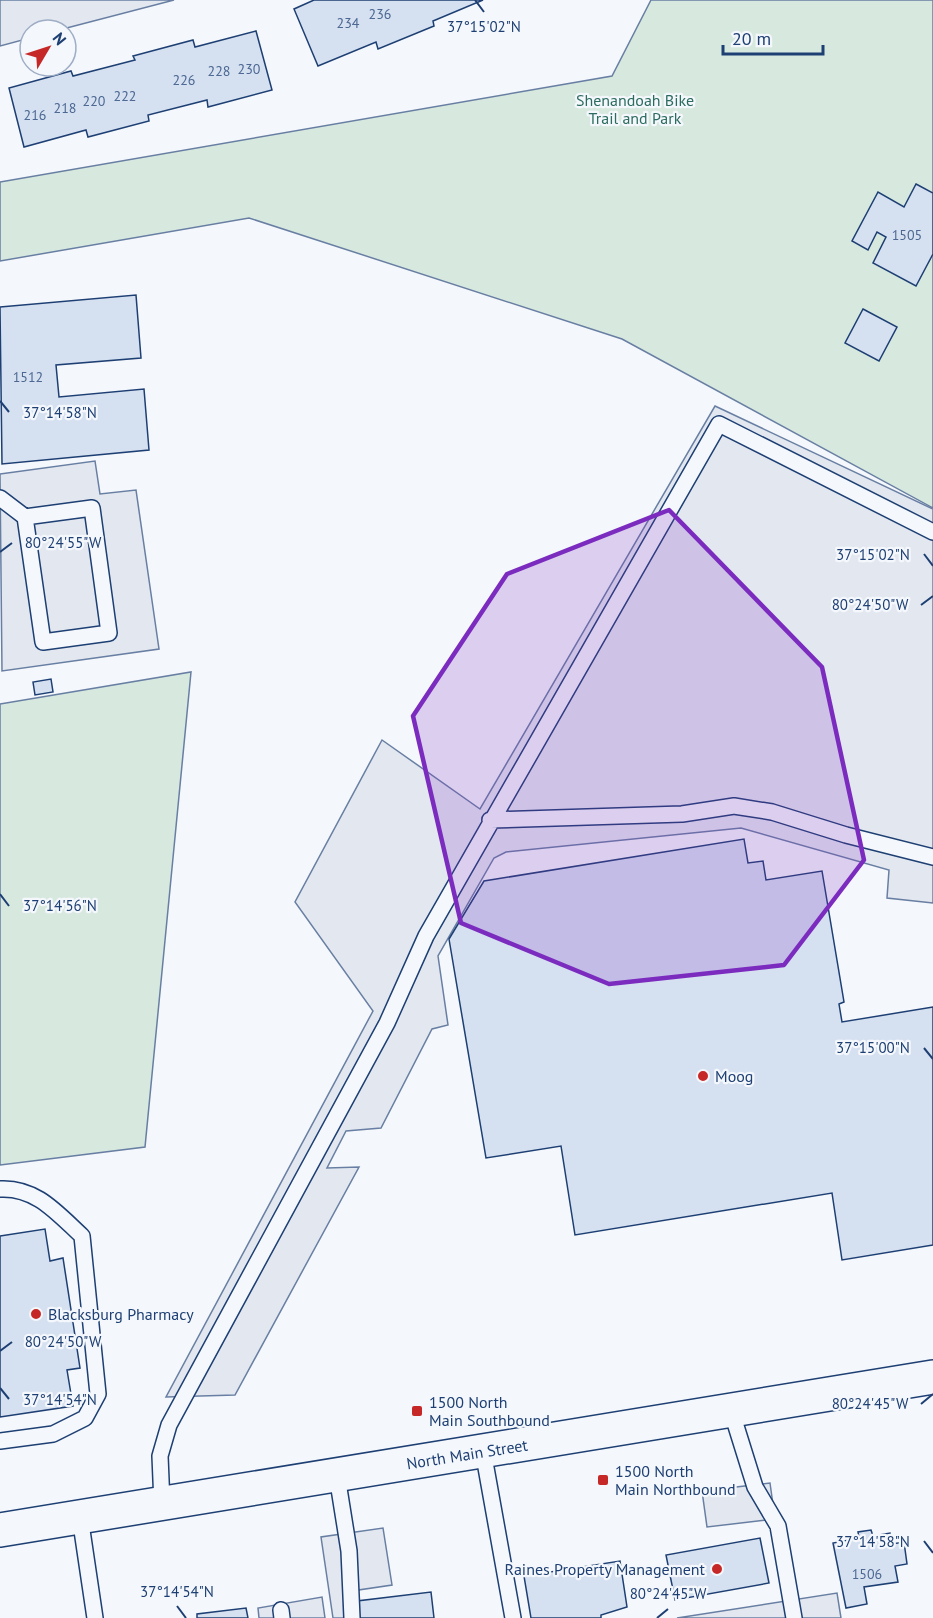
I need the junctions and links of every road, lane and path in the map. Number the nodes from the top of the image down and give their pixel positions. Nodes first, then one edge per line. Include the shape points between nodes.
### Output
1 (0, 498) edge
2 (25, 517) junction
3 (933, 532) edge
4 (490, 820) junction
5 (933, 856) edge
6 (0, 1189) edge
7 (933, 1377) edge
8 (732, 1410) junction
9 (0, 1441) edge
10 (483, 1451) junction
11 (337, 1476) junction
12 (162, 1504) junction
13 (80, 1517) junction
14 (0, 1530) edge
15 (94, 1618) edge
16 (352, 1618) edge
17 (513, 1618) edge
18 (794, 1618) edge

1 - 2 lane
2 - 2 lane via 43,642 109,633 92,508
3 - 4 lane via 718,424
4 - 5 lane via 682,814 734,806 772,812
4 - 12 lane via 426,936 387,1023 169,1425 160,1456
6 - 9 lane via 18,1188 46,1204 82,1236 98,1394 85,1418 53,1434
7 - 8 main road, North Main Street
8 - 10 main road, North Main Street
8 - 18 lane via 755,1487 778,1527
10 - 11 main road, North Main Street
10 - 17 lane
11 - 12 main road, North Main Street
11 - 16 lane via 349,1551
12 - 13 main road, North Main Street
13 - 14 main road, North Main Street
13 - 15 lane

